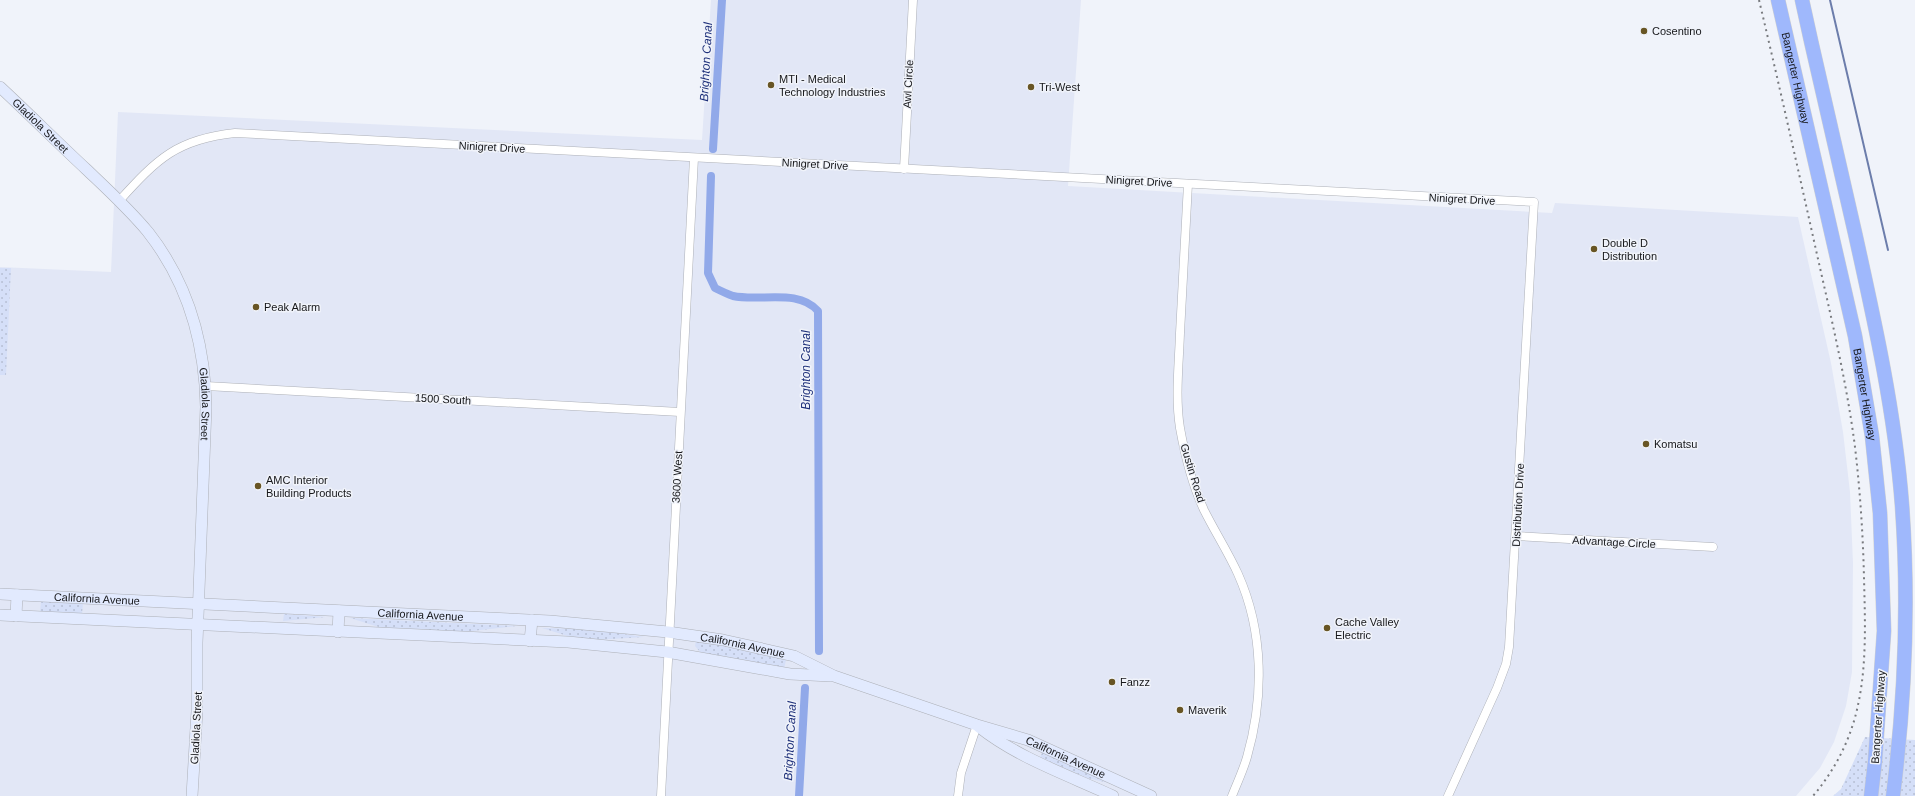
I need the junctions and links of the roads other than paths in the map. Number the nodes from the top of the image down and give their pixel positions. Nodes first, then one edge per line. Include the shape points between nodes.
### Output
1 (913, 0) edge
2 (1778, 0) edge
3 (1802, 0) edge
4 (0, 87) edge
5 (694, 158) junction
6 (904, 169) junction
7 (1188, 184) junction
8 (119, 200) junction
9 (1534, 202) joint
10 (206, 386) junction
11 (680, 412) junction
12 (1516, 536) junction
13 (1713, 547) dead end
14 (0, 594) edge
15 (17, 595) junction
16 (198, 604) junction
17 (339, 611) junction
18 (0, 615) edge
19 (16, 616) junction
20 (532, 620) junction
21 (198, 624) junction
22 (338, 632) junction
23 (668, 632) junction
24 (530, 641) junction
25 (667, 652) junction
26 (834, 676) junction
27 (977, 725) junction
28 (192, 796) edge
29 (660, 796) edge
30 (958, 796) edge
31 (1113, 796) edge
32 (1151, 796) edge
33 (1232, 796) edge
34 (1448, 796) edge
35 (1871, 796) edge
36 (1893, 796) edge

1 - 6 street, Awl Circle
2 - 35 highway, Bangerter Highway via 1854,336 1872,436 1880,513 1884,631
3 - 36 highway, Bangerter Highway via 1883,362 1898,462 1906,613 1902,710
4 - 8 main road, Gladiola Street
5 - 6 street, Ninigret Drive
5 - 8 street, Ninigret Drive via 235,133 208,136 169,152
5 - 11 street, 3600 West
6 - 7 street, Ninigret Drive
7 - 9 street, Ninigret Drive
7 - 33 street, Gustin Road via 1178,385 1180,426 1187,462 1204,510 1224,544 1246,595 1257,647 1259,681 1252,739
8 - 10 main road, Gladiola Street via 151,236 179,281 199,338
9 - 12 street, Distribution Drive
10 - 11 street, 1500 South
10 - 16 main road, Gladiola Street
11 - 23 street, 3600 West
12 - 13 street, Advantage Circle
12 - 34 street, Distribution Drive via 1508,656 1497,688
14 - 15 main road, California Avenue
15 - 16 main road, California Avenue
15 - 19 main road
16 - 17 main road, California Avenue
16 - 21 main road, Gladiola Street
17 - 20 main road, California Avenue
17 - 22 main road
18 - 19 main road, California Avenue
19 - 21 main road, California Avenue
20 - 23 main road, California Avenue
20 - 24 main road
21 - 22 main road, California Avenue
21 - 28 main road, Gladiola Street via 197,711
22 - 24 main road, California Avenue
23 - 25 street, 3600 West
23 - 26 main road, California Avenue via 787,654
24 - 25 main road, California Avenue
25 - 26 main road, California Avenue via 790,674
25 - 29 street, 3600 West
26 - 27 main road, California Avenue
27 - 30 street via 961,774
27 - 31 main road, California Avenue via 1012,750
27 - 32 main road, California Avenue via 1034,742

